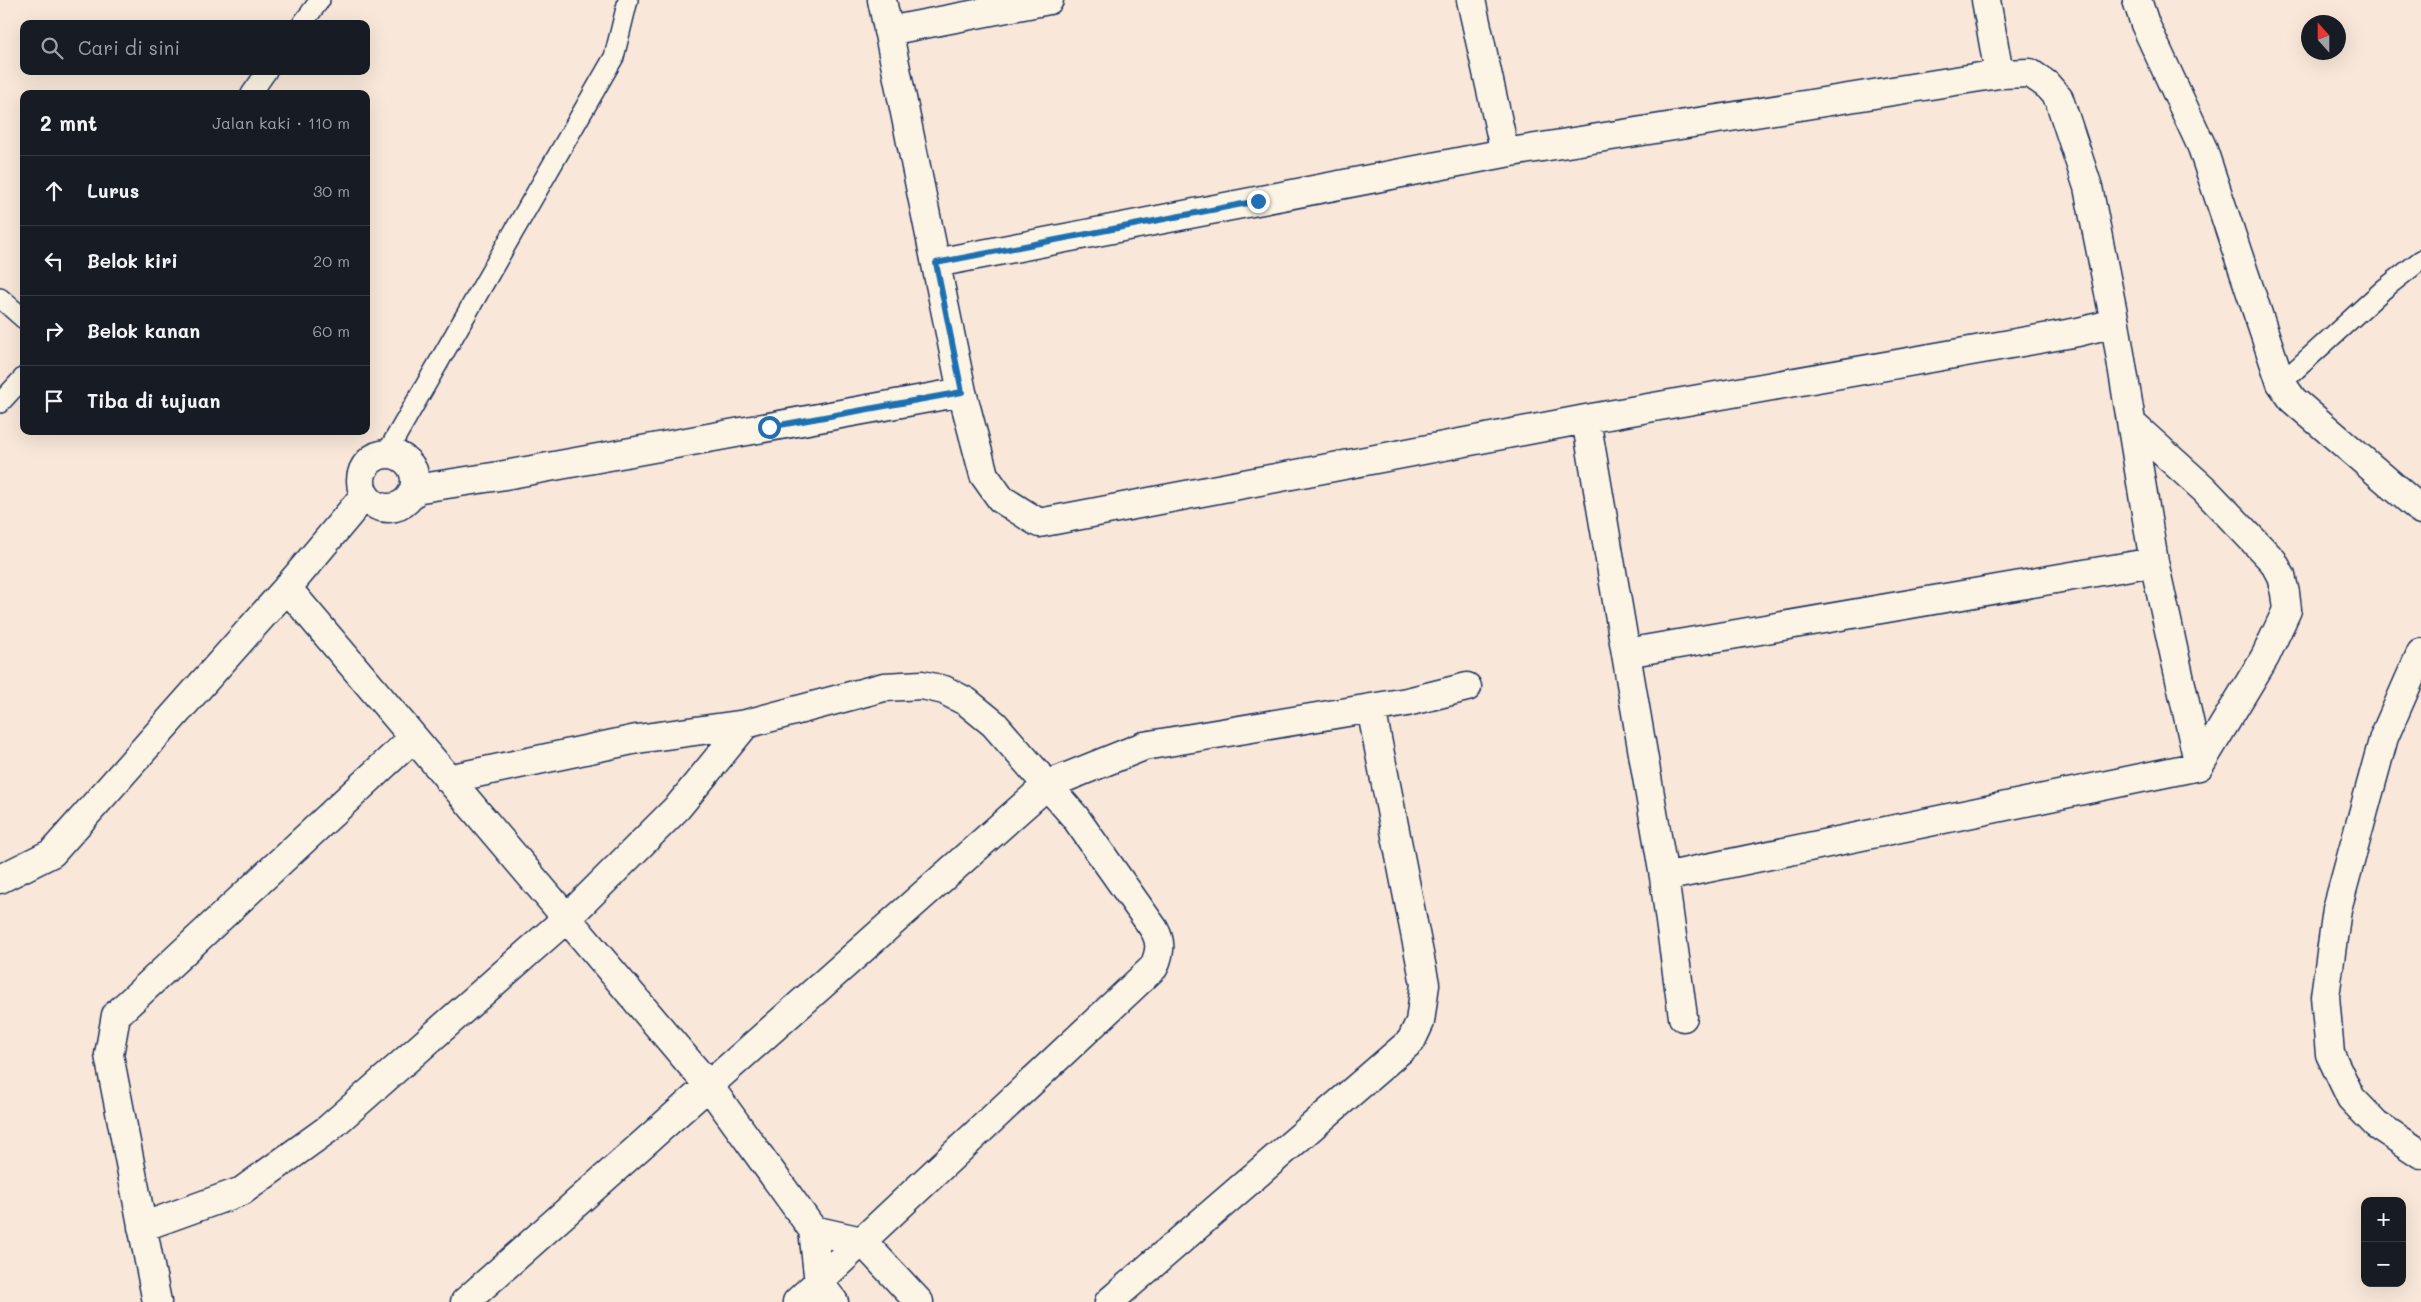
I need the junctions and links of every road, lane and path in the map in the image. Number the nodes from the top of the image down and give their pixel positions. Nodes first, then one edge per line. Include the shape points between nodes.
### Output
1 (320, 0) edge
2 (628, 0) edge
3 (882, 0) edge
4 (1049, 0) edge
5 (1471, 0) edge
6 (1986, 0) edge
7 (2137, 0) edge
8 (305, 20) edge
9 (888, 30) junction
10 (2000, 74) junction
11 (264, 75) edge
12 (254, 90) edge
13 (1506, 153) junction
14 (2421, 260) edge
15 (936, 263) junction
16 (0, 298) edge
17 (20, 316) edge
18 (2115, 323) junction
19 (20, 382) edge
20 (2281, 383) junction
21 (962, 392) junction
22 (0, 404) edge
23 (1586, 419) junction
24 (2133, 425) junction
25 (386, 454) junction
26 (415, 489) junction
27 (364, 495) junction
28 (2421, 510) edge
29 (2154, 562) junction
30 (287, 588) junction
31 (1626, 653) junction
32 (2421, 653) edge
33 (1467, 687) dead end
34 (1371, 708) junction
35 (746, 724) junction
36 (413, 738) junction
37 (2199, 766) junction
38 (448, 780) junction
39 (1047, 785) junction
40 (1664, 876) junction
41 (0, 879) edge
42 (566, 918) junction
43 (1683, 1017) dead end
44 (709, 1086) junction
45 (2421, 1154) edge
46 (142, 1227) junction
47 (813, 1230) junction
48 (862, 1240) junction
49 (826, 1292) edge
50 (157, 1302) edge
51 (465, 1302) edge
52 (797, 1302) edge
53 (919, 1302) edge
54 (1109, 1302) edge

1 - 8 lane
2 - 25 lane via 614,57
3 - 9 street
4 - 9 street
5 - 13 street
6 - 10 street
7 - 20 street via 2202,147
9 - 15 street
10 - 13 street
10 - 18 street via 2030,73 2059,99 2088,187
11 - 12 lane
13 - 15 street
14 - 20 lane via 2384,289
15 - 21 street
16 - 17 lane
18 - 23 street
18 - 24 street
19 - 22 lane
20 - 28 street via 2293,400
21 - 23 street via 984,475 1001,499 1039,523
21 - 26 street
23 - 31 street
24 - 29 street
24 - 37 street via 2204,489 2273,561 2285,593 2287,610 2265,657
25 - 26 street via 401,456 407,461 415,474
25 - 27 street via 369,461 364,469 361,478
26 - 27 street via 410,499 390,509 378,507
27 - 30 street
29 - 31 street
29 - 37 street
30 - 36 street
30 - 41 street via 52,853
31 - 40 street
32 - 45 street via 2384,737 2337,910 2325,996 2330,1054 2352,1098 2376,1124
33 - 34 street
34 - 39 street via 1144,746
34 - 54 street via 1426,984 1420,1022 1411,1042
35 - 38 street via 637,739
35 - 39 street via 884,687 922,685 944,690 967,702 994,724
35 - 42 street via 678,807
36 - 38 street
36 - 46 street via 116,1016 109,1055
37 - 40 street
38 - 42 street
39 - 44 street
39 - 48 street via 1075,817 1154,929 1160,952 1154,967
40 - 43 street
42 - 44 street
42 - 46 street via 328,1129 242,1191
44 - 47 street
44 - 51 street
46 - 50 street
47 - 48 street
47 - 49 street
48 - 49 street
48 - 53 street
49 - 52 street

